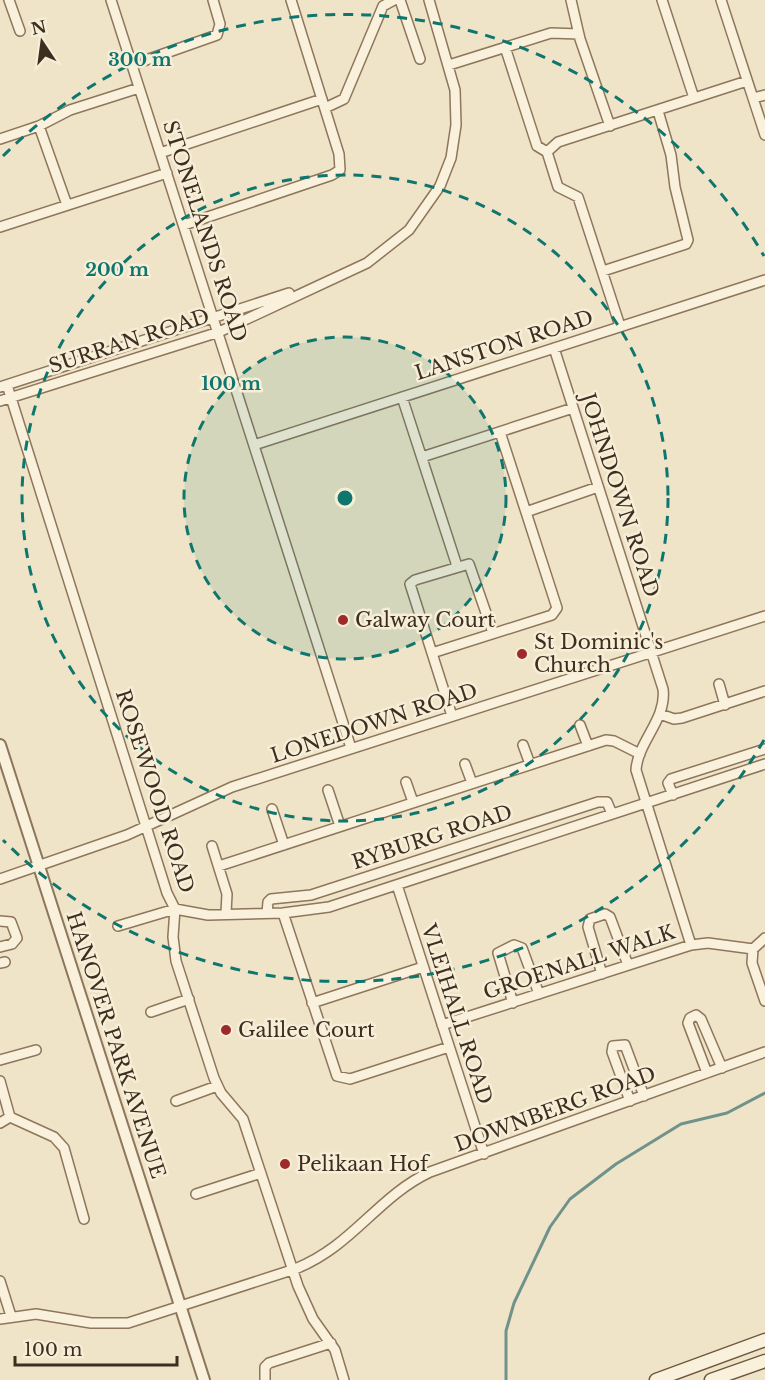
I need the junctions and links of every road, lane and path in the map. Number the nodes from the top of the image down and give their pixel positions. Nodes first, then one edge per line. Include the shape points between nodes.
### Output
1 (9, 0) edge
2 (111, 0) edge
3 (213, 0) edge
4 (291, 0) edge
5 (394, 0) edge
6 (400, 0) edge
7 (429, 0) edge
8 (571, 0) edge
9 (662, 0) edge
10 (721, 0) edge
11 (20, 31) dead end
12 (579, 34) junction
13 (505, 47) junction
14 (420, 59) dead end
15 (132, 65) junction
16 (449, 65) junction
17 (747, 81) junction
18 (139, 88) junction
19 (765, 94) edge
20 (694, 98) junction
21 (753, 98) junction
22 (323, 103) junction
23 (658, 111) junction
24 (39, 126) junction
25 (610, 126) junction
26 (765, 135) edge
27 (0, 139) edge
28 (547, 152) junction
29 (160, 153) junction
30 (167, 173) junction
31 (67, 205) junction
32 (184, 225) junction
33 (0, 227) edge
34 (603, 271) junction
35 (331, 278) junction
36 (765, 280) edge
37 (214, 318) junction
38 (620, 326) junction
39 (219, 332) junction
40 (554, 348) junction
41 (3, 386) edge
42 (402, 397) junction
43 (12, 398) junction
44 (0, 401) edge
45 (573, 408) junction
46 (500, 432) junction
47 (254, 445) junction
48 (422, 457) junction
49 (598, 487) junction
50 (526, 512) junction
51 (458, 566) junction
52 (765, 616) edge
53 (493, 633) junction
54 (432, 653) junction
55 (651, 653) junction
56 (719, 684) dead end
57 (765, 692) edge
58 (725, 705) junction
59 (660, 714) junction
60 (452, 716) junction
61 (580, 725) dead end
62 (0, 745) edge
63 (523, 745) dead end
64 (588, 746) junction
65 (351, 748) junction
66 (765, 749) edge
67 (640, 754) junction
68 (465, 764) dead end
69 (530, 764) junction
70 (765, 764) edge
71 (406, 782) dead end
72 (472, 783) junction
73 (328, 790) dead end
74 (673, 795) junction
75 (413, 802) junction
76 (646, 802) junction
77 (272, 809) dead end
78 (612, 813) junction
79 (146, 826) junction
80 (340, 826) junction
81 (284, 845) junction
82 (213, 846) dead end
83 (219, 866) junction
84 (40, 867) junction
85 (0, 879) edge
86 (397, 885) junction
87 (175, 909) junction
88 (267, 913) junction
89 (283, 913) junction
90 (226, 914) junction
91 (0, 921) edge
92 (118, 926) dead end
93 (765, 938) edge
94 (691, 945) junction
95 (0, 947) edge
96 (753, 949) junction
97 (628, 965) junction
98 (423, 967) junction
99 (602, 974) junction
100 (539, 994) junction
101 (189, 999) junction
102 (765, 1001) edge
103 (312, 1003) junction
104 (513, 1003) junction
105 (151, 1012) dead end
106 (442, 1025) junction
107 (449, 1047) junction
108 (36, 1050) dead end
109 (765, 1052) edge
110 (0, 1060) edge
111 (722, 1068) junction
112 (707, 1073) junction
113 (0, 1081) edge
114 (217, 1086) junction
115 (644, 1096) junction
116 (176, 1101) dead end
117 (630, 1101) junction
118 (10, 1117) junction
119 (0, 1124) edge
120 (484, 1154) junction
121 (261, 1173) junction
122 (196, 1194) dead end
123 (84, 1219) dead end
124 (295, 1269) junction
125 (0, 1281) edge
126 (181, 1306) junction
127 (11, 1316) junction
128 (0, 1319) edge
129 (765, 1341) edge
130 (331, 1343) junction
131 (196, 1357) junction
132 (765, 1360) edge
133 (199, 1380) edge
134 (204, 1380) edge
135 (265, 1380) edge
136 (344, 1380) edge
137 (656, 1380) edge
138 (711, 1380) edge

1 - 11 street
2 - 15 street, STONELANDS ROAD
3 - 15 street via 220,24 217,35
4 - 22 street
5 - 22 street via 383,6 344,99
6 - 14 street
7 - 16 street, SURRAN ROAD
8 - 12 street
9 - 20 street
10 - 17 street
12 - 13 street via 551,33
12 - 25 street
13 - 16 street
13 - 28 street via 537,146
15 - 18 street, STONELANDS ROAD
16 - 35 street, SURRAN ROAD via 455,90 456,125 451,158 440,186 421,216 396,242 367,263
17 - 20 street
17 - 21 street
18 - 24 street via 70,110
18 - 29 street, STONELANDS ROAD
19 - 21 street
20 - 23 street
21 - 26 street
22 - 29 street
22 - 32 street via 342,162 338,173
23 - 25 street
23 - 34 street via 688,240 686,244
24 - 27 street
24 - 31 street
25 - 28 street via 558,142
28 - 34 street via 558,188 578,196
29 - 30 street, STONELANDS ROAD
30 - 31 street
30 - 32 street, STONELANDS ROAD
31 - 33 street
32 - 37 street, STONELANDS ROAD
34 - 38 street
35 - 37 street, SURRAN ROAD
35 - 39 street, SURRAN ROAD
36 - 38 street, LANSTON ROAD
37 - 39 street, STONELANDS ROAD
37 - 41 street, SURRAN ROAD
38 - 40 street, LANSTON ROAD
39 - 43 street, SURRAN ROAD
39 - 47 street, STONELANDS ROAD
40 - 42 street, LANSTON ROAD
40 - 45 street, JOHNDOWN ROAD
41 - 43 street, ROSEWOOD ROAD
42 - 47 street, LANSTON ROAD
42 - 48 street
43 - 44 street, SURRAN ROAD
43 - 79 street, ROSEWOOD ROAD
45 - 46 street
45 - 49 street, JOHNDOWN ROAD
46 - 48 street
46 - 50 street
47 - 65 street, STONELANDS ROAD
48 - 51 street
49 - 50 street
49 - 55 street, JOHNDOWN ROAD
50 - 53 street via 557,608 552,615
51 - 53 street via 471,566
51 - 54 street via 415,580 409,586
52 - 55 street, LONEDOWN ROAD
53 - 54 street
54 - 60 street
55 - 59 street, JOHNDOWN ROAD via 663,689
55 - 60 street, LONEDOWN ROAD
56 - 58 street
57 - 58 street
58 - 59 street via 679,718
59 - 67 street
60 - 65 street, LONEDOWN ROAD
61 - 64 street
62 - 84 street, HANOVER PARK AVENUE
63 - 69 street
64 - 67 street via 614,741
64 - 69 street
65 - 79 street, LONEDOWN ROAD via 232,787
66 - 74 street via 671,779 668,783
67 - 76 street, GROENALL WALK via 636,770
68 - 72 street
69 - 72 street
70 - 74 street, RYBURG ROAD
71 - 75 street
72 - 75 street
73 - 80 street
74 - 76 street, RYBURG ROAD
75 - 80 street
76 - 78 street, RYBURG ROAD
76 - 94 street, GROENALL WALK
77 - 81 street
78 - 86 street, RYBURG ROAD
78 - 88 street, RYBURG ROAD via 607,802 598,802 311,895 268,900
79 - 84 street, LONEDOWN ROAD
79 - 87 street, ROSEWOOD ROAD
80 - 81 street
81 - 83 street
82 - 83 street
83 - 90 street via 227,894
84 - 85 street, LONEDOWN ROAD
84 - 126 street, HANOVER PARK AVENUE
86 - 89 street, RYBURG ROAD via 329,907
86 - 98 street, VLEIHALL ROAD
87 - 90 street, RYBURG ROAD via 195,914
87 - 92 street
87 - 101 street, ROSEWOOD ROAD via 174,951
88 - 89 street, RYBURG ROAD
88 - 90 street, RYBURG ROAD
89 - 103 street
91 - 95 street via 14,924 16,940
93 - 96 street
94 - 96 street, GROENALL WALK via 708,943
94 - 97 street, GROENALL WALK
96 - 102 street via 752,963
97 - 99 street, GROENALL WALK
97 - 99 street via 609,917 590,919 588,927
98 - 103 street
98 - 106 street, VLEIHALL ROAD
99 - 100 street, GROENALL WALK
100 - 104 street, GROENALL WALK
100 - 104 street via 522,948 514,945 498,953
101 - 105 street
101 - 114 street, ROSEWOOD ROAD
103 - 107 street via 334,1071 343,1078 361,1076
104 - 106 street, GROENALL WALK
106 - 107 street, VLEIHALL ROAD
107 - 120 street, VLEIHALL ROAD
108 - 110 street
109 - 111 street, DOWNBERG ROAD
111 - 112 street, DOWNBERG ROAD
111 - 112 street via 696,1015 688,1023
112 - 115 street, DOWNBERG ROAD
113 - 118 street
114 - 116 street
114 - 121 street, ROSEWOOD ROAD via 243,1119
115 - 117 street, DOWNBERG ROAD
115 - 117 street via 625,1045 613,1046
117 - 120 street, DOWNBERG ROAD
118 - 119 street
118 - 123 street via 54,1137 64,1148
120 - 124 street, DOWNBERG ROAD via 413,1181 340,1245
121 - 122 street
121 - 124 street, ROSEWOOD ROAD
124 - 126 street, DOWNBERG ROAD
124 - 130 street, ROSEWOOD ROAD via 313,1319
125 - 127 street
126 - 127 street, DOWNBERG ROAD via 128,1323 91,1323 36,1314
126 - 131 street, HANOVER PARK AVENUE
127 - 128 street, DOWNBERG ROAD
129 - 137 main road
130 - 135 street via 269,1363 264,1367
130 - 136 street, ROSEWOOD ROAD
131 - 133 street, HANOVER PARK AVENUE
131 - 134 street, HANOVER PARK AVENUE
132 - 138 main road

